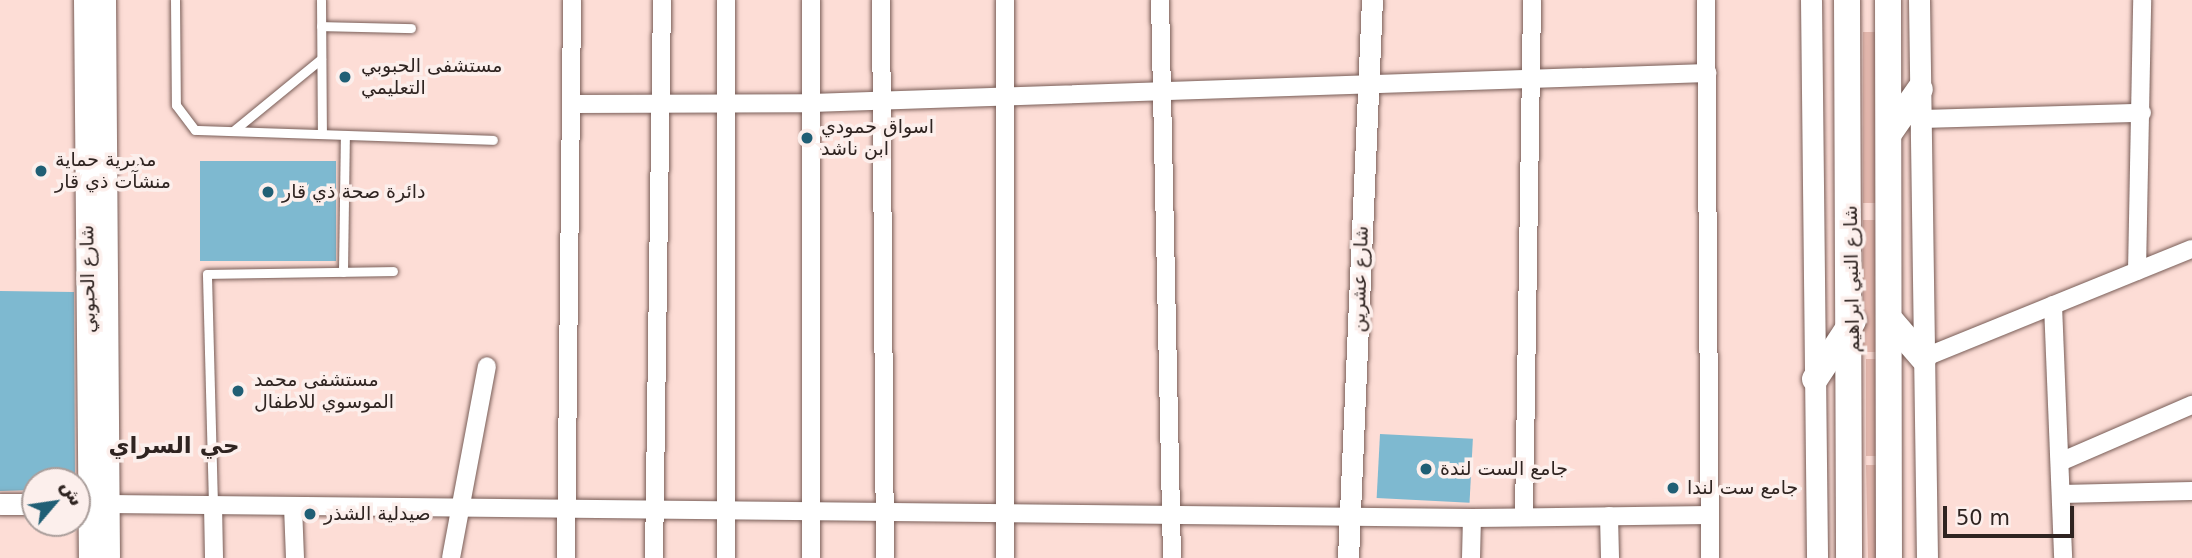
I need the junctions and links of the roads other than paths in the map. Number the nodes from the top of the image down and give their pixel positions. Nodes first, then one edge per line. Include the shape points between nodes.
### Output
1 (86, 0) edge
2 (104, 0) edge
3 (175, 0) edge
4 (321, 0) edge
5 (572, 0) edge
6 (662, 0) edge
7 (726, 0) edge
8 (811, 0) edge
9 (881, 0) edge
10 (1005, 0) edge
11 (1160, 0) edge
12 (1372, 0) edge
13 (1532, 0) edge
14 (1706, 0) edge
15 (1811, 0) edge
16 (1847, 0) edge
17 (1888, 0) edge
18 (1919, 0) edge
19 (2142, 0) edge
20 (321, 26) junction
21 (411, 28) dead end
22 (321, 59) junction
23 (1707, 73) junction
24 (1527, 79) junction
25 (1369, 83) junction
26 (1920, 89) junction
27 (1162, 92) junction
28 (1005, 95) junction
29 (882, 101) junction
30 (811, 103) junction
31 (571, 104) junction
32 (660, 104) junction
33 (726, 105) junction
34 (2142, 113) junction
35 (1922, 119) junction
36 (233, 131) junction
37 (1890, 132) junction
38 (321, 134) junction
39 (345, 135) junction
40 (493, 140) dead end
41 (2190, 255) edge
42 (393, 271) dead end
43 (2137, 271) junction
44 (343, 272) junction
45 (2053, 305) junction
46 (1853, 321) junction
47 (1892, 322) junction
48 (1923, 358) junction
49 (488, 366) dead end
50 (1815, 379) junction
51 (2192, 405) edge
52 (2060, 462) junction
53 (2192, 491) edge
54 (2061, 494) junction
55 (0, 504) edge
56 (21, 504) edge
57 (92, 504) edge
58 (213, 505) junction
59 (293, 506) junction
60 (458, 508) junction
61 (566, 509) junction
62 (654, 510) junction
63 (726, 510) junction
64 (811, 512) junction
65 (884, 512) junction
66 (1005, 513) junction
67 (1710, 514) junction
68 (1173, 515) junction
69 (1609, 516) junction
70 (1350, 517) junction
71 (1524, 517) junction
72 (1472, 518) junction
73 (92, 558) edge
74 (108, 558) edge
75 (214, 558) edge
76 (295, 558) edge
77 (451, 558) edge
78 (566, 558) edge
79 (654, 558) edge
80 (726, 558) edge
81 (811, 558) edge
82 (885, 558) edge
83 (1005, 558) edge
84 (1172, 558) edge
85 (1348, 558) edge
86 (1471, 558) edge
87 (1610, 558) edge
88 (1710, 558) edge
89 (1817, 558) edge
90 (1849, 558) edge
91 (1889, 558) edge
92 (1927, 558) edge
93 (2063, 558) edge

1 - 57 main road, شارع الحبوبي
2 - 57 main road, شارع الحبوبي
3 - 36 lane via 179,116 195,130
4 - 20 lane
5 - 31 street
6 - 32 street
7 - 33 street
8 - 30 street
9 - 29 street
10 - 28 street
11 - 27 street
12 - 25 street, شارع عشرين
13 - 24 street
14 - 23 street
15 - 50 street
16 - 46 main road, شارع النبي ابراهيم
17 - 37 main road, شارع النبي ابراهيم
18 - 26 street
19 - 34 street
20 - 21 lane
20 - 22 lane
22 - 36 lane
22 - 38 lane
23 - 24 street
23 - 67 street
24 - 25 street
24 - 71 street
25 - 27 street
25 - 70 street, شارع عشرين
26 - 35 street
26 - 37 main road
27 - 28 street
27 - 68 street
28 - 29 street
28 - 66 street
29 - 30 street
29 - 65 street
30 - 33 street
30 - 64 street
31 - 32 street
31 - 61 street
32 - 33 street
32 - 62 street
33 - 63 street
34 - 35 street
34 - 43 street
35 - 48 street
36 - 38 lane
37 - 47 main road, شارع النبي ابراهيم
38 - 39 lane
39 - 40 lane
39 - 44 lane
41 - 43 street
42 - 44 lane
43 - 45 street
44 - 58 lane via 207,274
45 - 48 street
45 - 52 street
46 - 50 main road
46 - 90 main road, شارع النبي ابراهيم
47 - 48 main road
47 - 91 main road, شارع النبي ابراهيم
48 - 92 street
49 - 60 street
50 - 89 street
51 - 52 street
52 - 54 street
53 - 54 street
54 - 93 street
55 - 56 street
57 - 58 street
57 - 73 main road, شارع الحبوبي
57 - 74 main road, شارع الحبوبي
58 - 59 street
58 - 75 street
59 - 60 street
59 - 76 street
60 - 61 street
60 - 77 street
61 - 62 street
61 - 78 street
62 - 63 street
62 - 79 street
63 - 64 street
63 - 80 street
64 - 65 street
64 - 81 street
65 - 66 street
65 - 82 street
66 - 68 street
66 - 83 street
67 - 69 street
67 - 88 street
68 - 70 street
68 - 84 street
69 - 71 street
69 - 87 street
70 - 72 street
70 - 85 street, شارع عشرين
71 - 72 street
72 - 86 street

